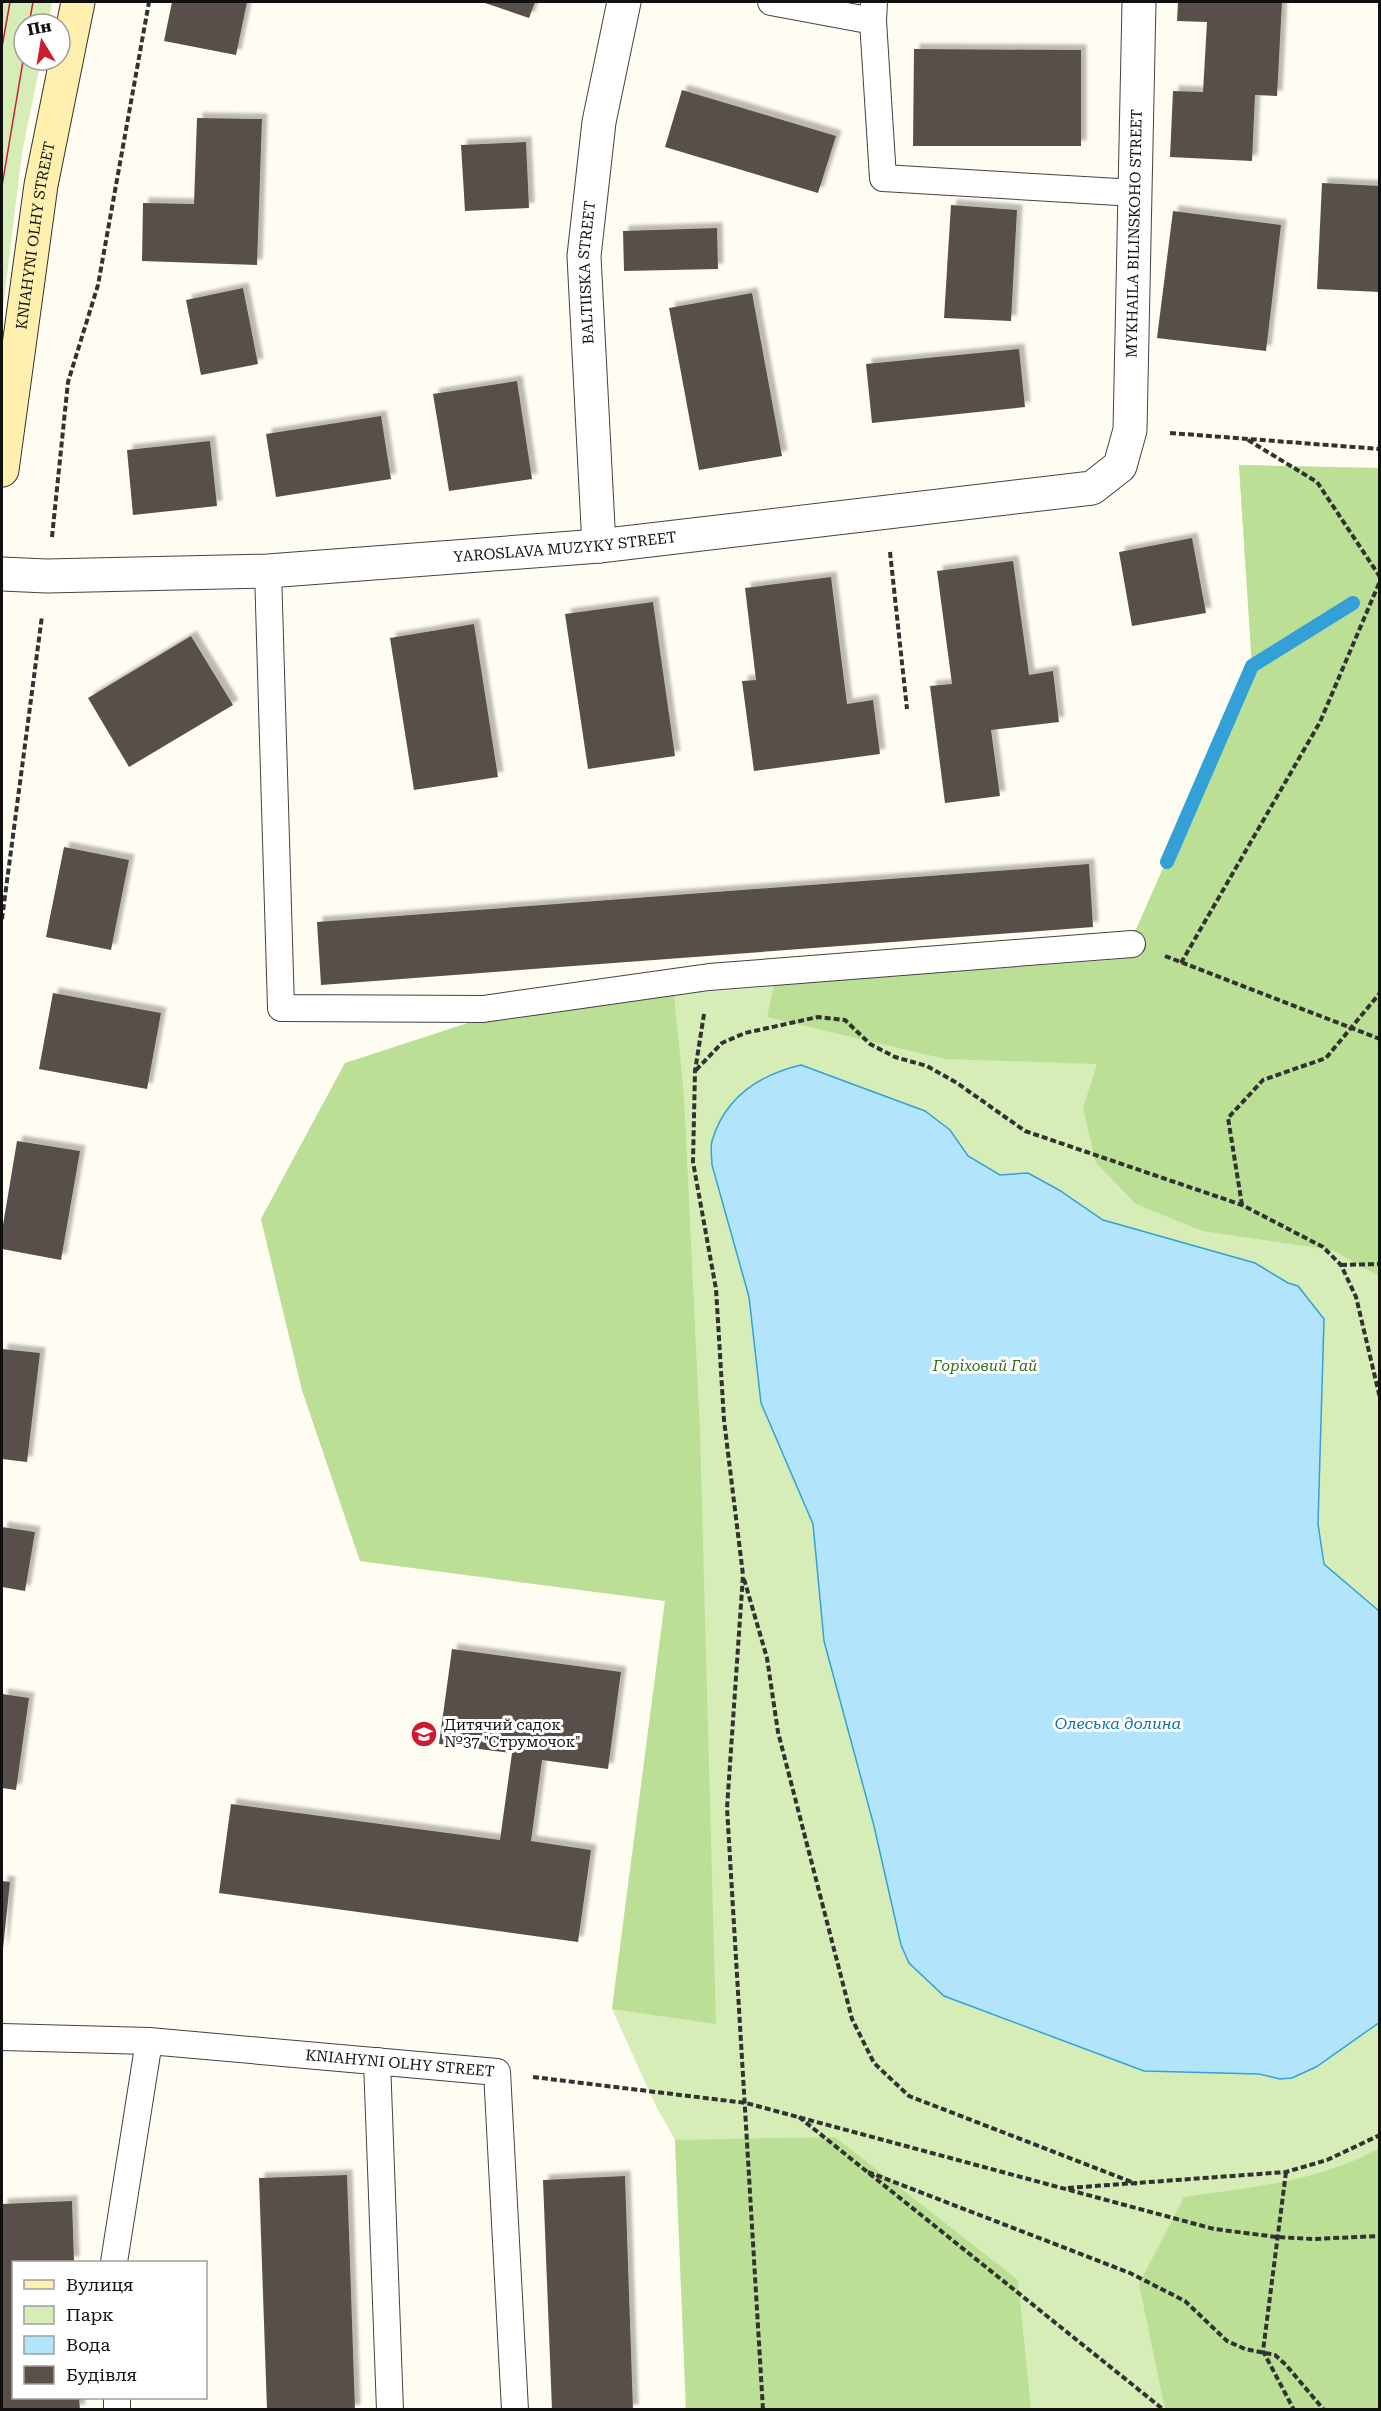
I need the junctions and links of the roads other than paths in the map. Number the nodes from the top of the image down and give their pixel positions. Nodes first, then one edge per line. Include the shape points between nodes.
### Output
1 (78, 2) edge
2 (624, 2) edge
3 (771, 2) edge
4 (1138, 2) edge
5 (873, 11) edge
6 (1135, 194) junction
7 (1120, 466) joint
8 (2, 470) edge
9 (599, 546) junction
10 (268, 570) junction
11 (2, 574) edge
12 (1132, 944) road end
13 (2, 2037) edge
14 (149, 2041) junction
15 (377, 2061) junction
16 (114, 2261) edge
17 (390, 2409) edge
18 (515, 2409) edge

1 - 8 main road, KNIAHYNI OLHY STREET via 41,185
2 - 9 street, BALTIISKA STREET via 598,122 584,256
3 - 5 lane
4 - 6 street, MYKHAILA BILINSKOHO STREET
5 - 6 lane via 883,178
6 - 7 street, MYKHAILA BILINSKOHO STREET via 1130,430
7 - 9 street, YAROSLAVA MUZYKY STREET via 1092,488
9 - 10 street, YAROSLAVA MUZYKY STREET
10 - 11 street, YAROSLAVA MUZYKY STREET
10 - 12 lane via 281,1008 483,1009 709,977
13 - 14 lane, KNIAHYNI OLHY STREET
14 - 15 lane, KNIAHYNI OLHY STREET
14 - 16 lane
15 - 17 lane
15 - 18 lane, KNIAHYNI OLHY STREET via 497,2072

